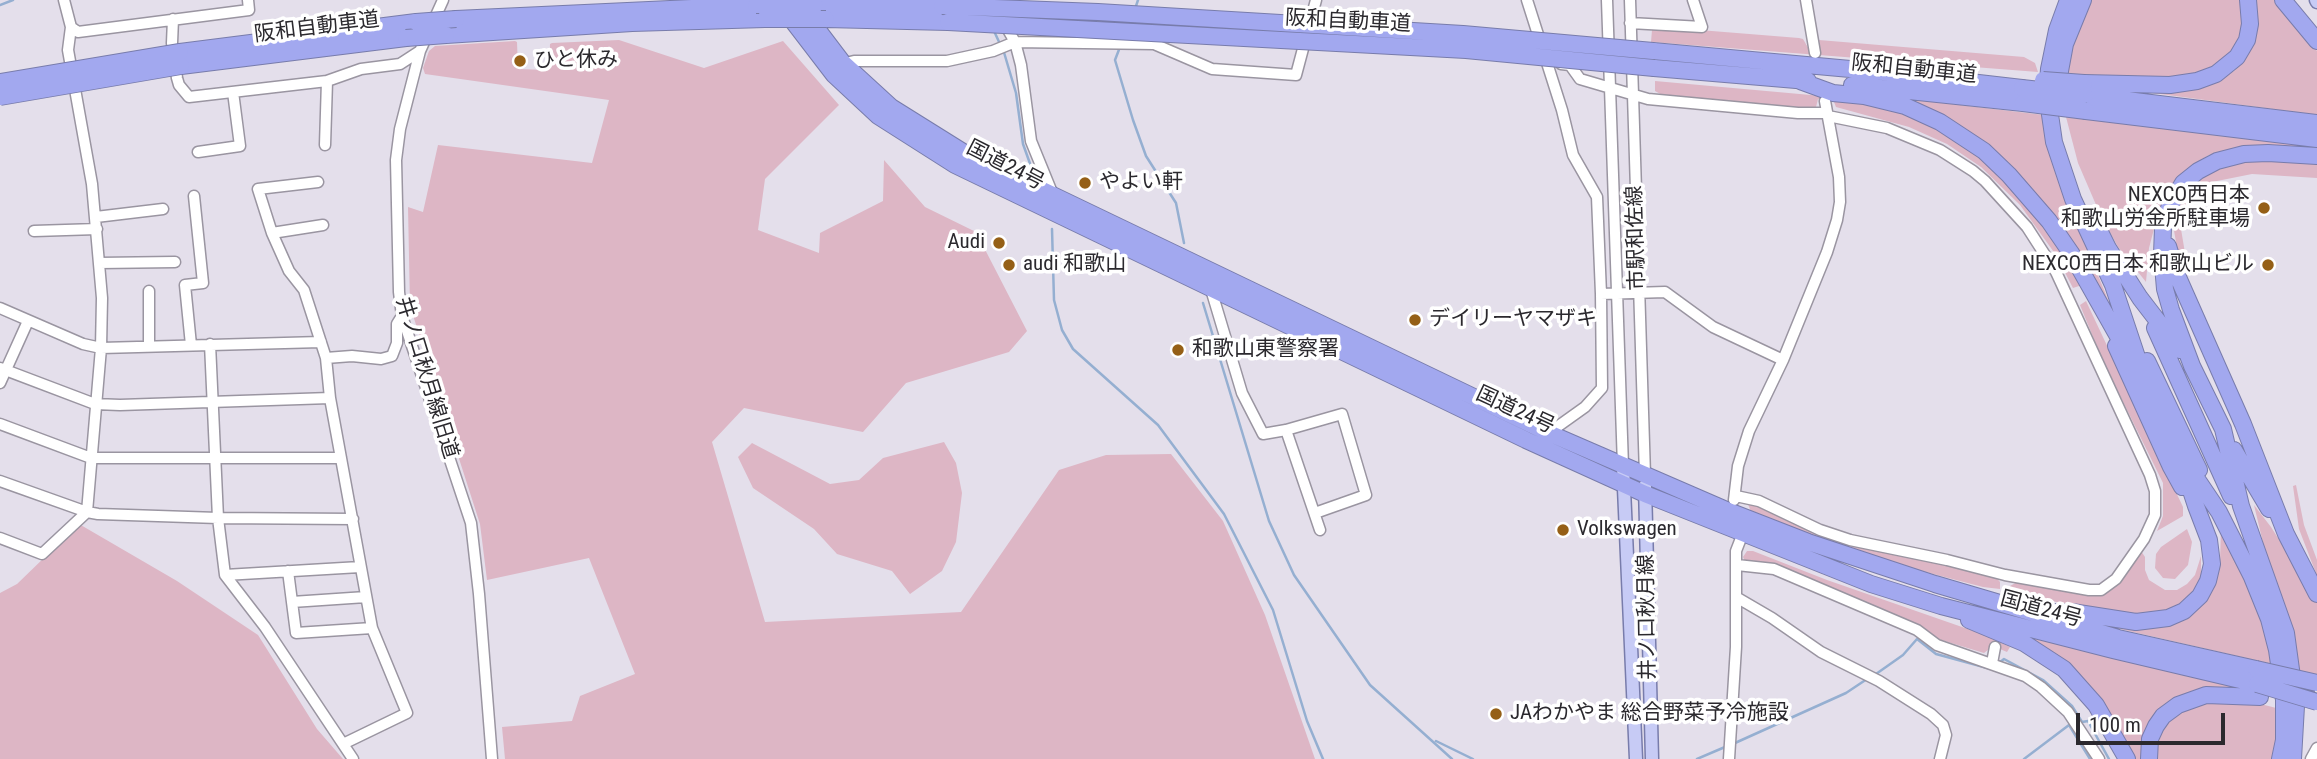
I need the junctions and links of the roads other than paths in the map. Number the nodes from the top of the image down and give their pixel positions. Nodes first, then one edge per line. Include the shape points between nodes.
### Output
1 (64, 0) edge
2 (260, 0) edge
3 (443, 0) edge
4 (777, 0) edge
5 (795, 0) edge
6 (990, 0) edge
7 (1316, 0) edge
8 (1527, 0) edge
9 (1607, 0) edge
10 (1630, 0) edge
11 (1693, 0) edge
12 (1806, 0) edge
13 (2068, 0) edge
14 (2083, 0) edge
15 (2248, 0) edge
16 (2283, 0) edge
17 (248, 1) edge
18 (945, 14) junction
19 (173, 19) junction
20 (1630, 23) junction
21 (71, 27) junction
22 (2317, 41) edge
23 (1012, 43) junction
24 (420, 51) junction
25 (1815, 53) dead end
26 (180, 59) junction
27 (1547, 63) junction
28 (839, 69) junction
29 (327, 80) junction
30 (1800, 81) junction
31 (0, 82) edge
32 (1610, 88) junction
33 (2023, 90) junction
34 (233, 92) junction
35 (1633, 96) junction
36 (2085, 96) junction
37 (0, 97) edge
38 (1825, 101) dead end
39 (1827, 115) junction
40 (2317, 123) edge
41 (2317, 139) edge
42 (325, 145) dead end
43 (198, 152) dead end
44 (2317, 156) edge
45 (318, 182) dead end
46 (194, 196) dead end
47 (1053, 196) junction
48 (2169, 205) junction
49 (163, 209) dead end
50 (96, 216) junction
51 (1060, 218) junction
52 (323, 225) dead end
53 (97, 229) junction
54 (34, 231) dead end
55 (272, 233) junction
56 (175, 262) dead end
57 (99, 263) junction
58 (1206, 270) junction
59 (2083, 274) junction
60 (2113, 285) junction
61 (1210, 289) junction
62 (149, 291) dead end
63 (1639, 292) junction
64 (1619, 293) junction
65 (1601, 294) junction
66 (2140, 298) junction
67 (0, 308) edge
68 (402, 316) junction
69 (28, 321) junction
70 (321, 342) junction
71 (210, 344) junction
72 (191, 345) junction
73 (149, 346) junction
74 (101, 348) junction
75 (326, 358) junction
76 (1783, 360) junction
77 (2192, 366) junction
78 (3, 369) edge
79 (0, 383) edge
80 (2147, 387) junction
81 (330, 397) junction
82 (213, 401) junction
83 (95, 404) junction
84 (0, 424) edge
85 (2223, 429) junction
86 (1286, 430) junction
87 (1551, 434) junction
88 (2179, 454) junction
89 (91, 458) junction
90 (341, 458) junction
91 (216, 459) junction
92 (1623, 466) junction
93 (1645, 475) junction
94 (0, 481) edge
95 (1625, 484) junction
96 (1645, 494) junction
97 (2213, 501) junction
98 (1733, 504) junction
99 (2196, 506) junction
100 (87, 512) junction
101 (1315, 513) junction
102 (218, 518) junction
103 (353, 519) junction
104 (1320, 530) dead end
105 (1743, 533) junction
106 (2286, 534) junction
107 (0, 538) edge
108 (2255, 548) junction
109 (1737, 565) junction
110 (360, 567) junction
111 (288, 571) junction
112 (225, 575) junction
113 (2005, 575) junction
114 (2003, 589) dead end
115 (2317, 594) edge
116 (366, 597) junction
117 (1736, 597) junction
118 (292, 602) junction
119 (1941, 606) junction
120 (2035, 614) junction
121 (372, 628) junction
122 (1995, 648) dead end
123 (1992, 663) junction
124 (2258, 683) junction
125 (2317, 683) edge
126 (2317, 702) edge
127 (343, 744) junction
128 (2317, 748) edge
129 (353, 759) edge
130 (492, 759) edge
131 (1636, 759) edge
132 (1652, 759) edge
133 (1729, 759) edge
134 (1940, 759) edge
135 (2099, 759) edge
136 (2127, 759) edge
137 (2149, 759) edge
138 (2280, 759) edge
139 (2293, 759) edge
140 (2311, 759) edge

1 - 21 street
2 - 17 street
3 - 24 street, 井ノ口秋月線旧道
4 - 28 highway, 国道24号 via 799,32
5 - 28 highway, 国道24号
6 - 23 street
7 - 23 street via 1296,75 1212,69 1154,44
8 - 27 street
9 - 32 street, 市駅和佐線
10 - 20 street, 市駅和佐線
11 - 20 street via 1702,27
12 - 25 street
13 - 60 highway via 2051,55 2050,117 2067,183
14 - 66 highway via 2069,31 2060,71 2063,132 2094,220
15 - 36 highway via 2247,40 2237,57 2216,74 2197,81
16 - 22 highway
17 - 19 street via 249,10
18 - 26 highway, 阪和自動車道, bridge via 632,23
18 - 26 highway, 阪和自動車道, bridge via 756,5 456,19
18 - 30 highway, 阪和自動車道, bridge via 1466,50
18 - 33 highway, 阪和自動車道, bridge via 1098,12 1450,33 1883,72
19 - 21 street via 78,32
19 - 34 street via 179,85 190,97
20 - 35 street, 市駅和佐線
21 - 50 street via 68,50
23 - 28 street via 947,61
23 - 47 street via 1021,65 1031,141
24 - 29 street via 400,64
24 - 68 street, 井ノ口秋月線旧道 via 396,160
26 - 31 highway, 阪和自動車道, bridge
26 - 37 highway, 阪和自動車道, bridge
27 - 32 street via 1570,65 1580,79
27 - 65 street via 1573,155 1597,197
28 - 47 highway, 国道24号 via 963,152
28 - 51 highway, 国道24号 via 878,116 955,165
29 - 34 street
29 - 42 street
30 - 33 highway, 阪和自動車道
30 - 59 highway via 1833,93 1896,104 1961,134 2034,201
32 - 35 street
32 - 64 street, 市駅和佐線
33 - 36 highway, 阪和自動車道, bridge
33 - 36 highway, bridge
34 - 43 street via 240,146
35 - 39 street
35 - 63 street, 市駅和佐線
36 - 40 highway, 阪和自動車道
36 - 41 highway, 阪和自動車道
38 - 39 street
39 - 76 street via 1839,177 1839,210
39 - 113 street via 1887,128 1940,150 1973,171 2020,218 2056,272 2154,484 2153,521 2127,565 2105,588 2076,589
44 - 48 highway via 2269,153 2225,158 2190,177
45 - 55 street via 258,189
46 - 72 street via 203,283 185,285
47 - 51 street
47 - 58 highway, 国道24号
48 - 77 highway via 2163,228 2164,277
48 - 106 highway via 2167,237 2177,275
49 - 50 street
50 - 53 street
51 - 61 highway, 国道24号
52 - 55 street
53 - 54 street
53 - 57 street
55 - 70 street via 289,271 304,290
56 - 57 street
57 - 74 street
58 - 61 street
58 - 87 highway, 国道24号
59 - 80 highway
59 - 99 highway via 2171,467
60 - 80 highway
60 - 97 highway
61 - 86 street via 1242,393 1261,432
61 - 95 highway, 国道24号
62 - 73 street
63 - 64 street
63 - 76 street via 1665,292 1713,327
63 - 93 street, 市駅和佐線
64 - 65 street
64 - 92 street, 市駅和佐線
65 - 87 street via 1602,388
66 - 77 highway
66 - 108 highway
67 - 69 street
68 - 75 street via 392,356
68 - 130 street, 井ノ口秋月線旧道 via 471,523
69 - 74 street
69 - 78 street
70 - 71 street
70 - 75 street
71 - 72 street
71 - 82 street
72 - 73 street
73 - 74 street
74 - 83 street
75 - 81 street
76 - 98 street via 1749,431
77 - 85 highway
78 - 79 street
78 - 83 street
80 - 88 highway
81 - 82 street
81 - 90 street
82 - 83 street
82 - 91 street
83 - 89 street
84 - 89 street
85 - 106 highway
85 - 108 highway
86 - 101 street
86 - 101 street via 1342,414 1366,495
87 - 92 highway, 国道24号
88 - 97 highway
88 - 99 highway
89 - 91 street
89 - 100 street
90 - 91 street
90 - 103 street
91 - 102 street
92 - 93 highway, 国道24号
92 - 95 main road, 井ノ口秋月線
93 - 96 main road, 井ノ口秋月線
93 - 98 highway, 国道24号
94 - 100 street
95 - 96 highway, 国道24号
95 - 131 main road, 井ノ口秋月線
96 - 105 highway, 国道24号
96 - 132 main road, 井ノ口秋月線
97 - 138 highway via 2252,577 2272,629 2284,700
98 - 113 street via 1759,501 1850,540
98 - 120 highway, 国道24号 via 1808,542
99 - 120 highway via 2212,564 2204,590 2184,611 2143,622 2061,611
100 - 102 street
100 - 107 street via 42,554
101 - 104 street
102 - 103 street
102 - 112 street
103 - 110 street
105 - 109 street via 1736,551
105 - 119 highway, 国道24号 via 1871,584
106 - 115 highway
108 - 139 highway via 2290,654 2296,706
109 - 117 street
109 - 123 street via 1774,569 1917,630 1937,645
110 - 111 street
110 - 116 street
111 - 112 street
111 - 118 street
112 - 127 street
113 - 114 street
116 - 118 street
116 - 121 street
117 - 133 street
117 - 134 street via 1931,714 1944,726 1946,735
118 - 121 street via 296,632
119 - 124 highway, 国道24号
119 - 136 highway via 2036,650 2064,669 2096,705
120 - 124 highway, 国道24号
121 - 127 street via 407,713
122 - 123 street
123 - 135 street via 2025,676 2060,704
124 - 125 highway, 国道24号, bridge
124 - 126 highway, 国道24号, bridge
124 - 137 highway via 2178,705 2156,726
127 - 129 street
128 - 140 street

